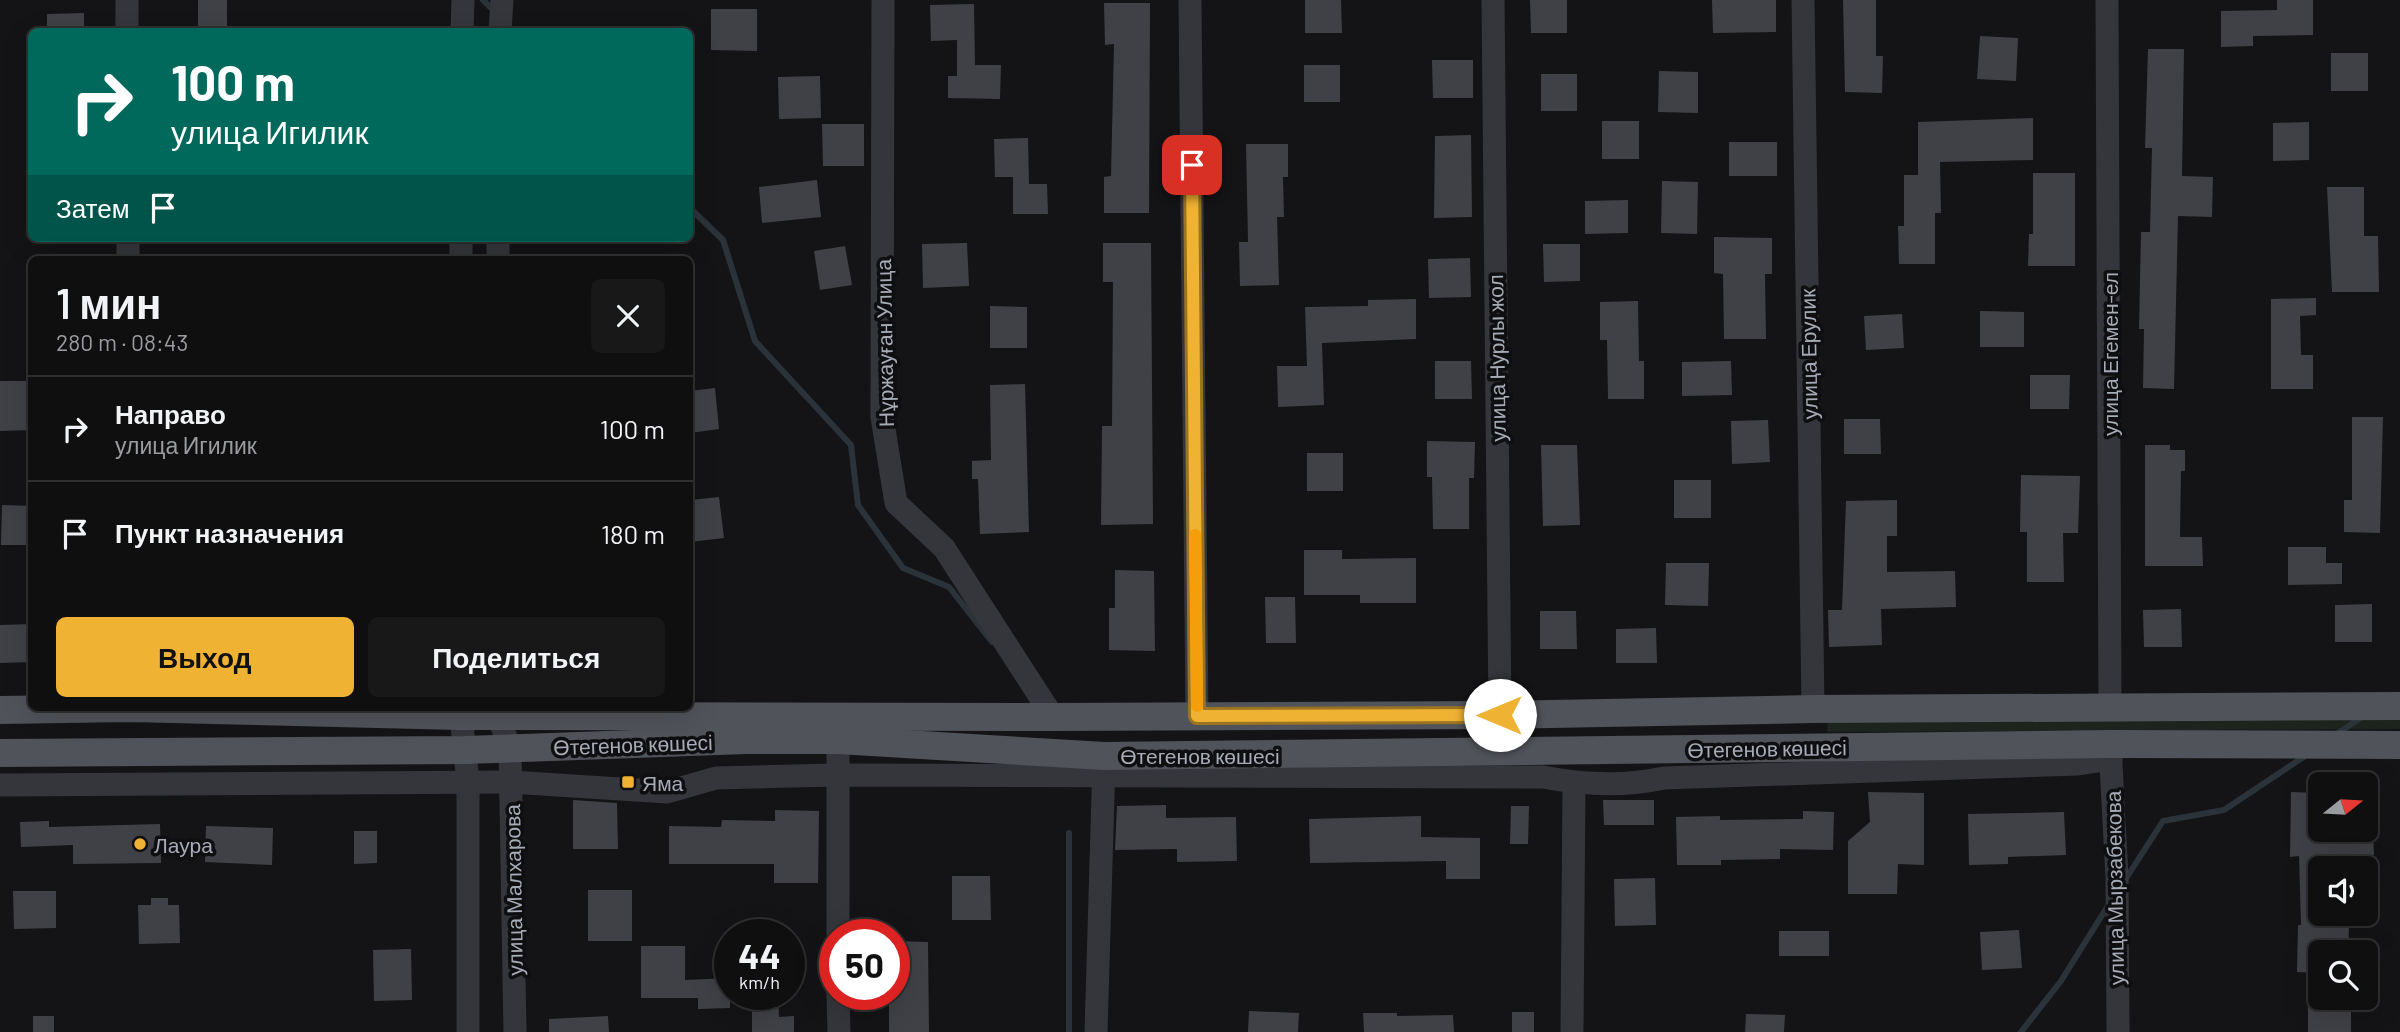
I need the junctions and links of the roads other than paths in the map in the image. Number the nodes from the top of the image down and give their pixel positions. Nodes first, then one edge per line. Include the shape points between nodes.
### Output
1 (127, 0) edge
2 (463, 0) edge
3 (502, 0) edge
4 (883, 0) edge
5 (1190, 0) edge
6 (1493, 0) edge
7 (1803, 0) edge
8 (2107, 0) edge
9 (127, 28) edge
10 (462, 28) edge
11 (500, 28) edge
12 (2400, 706) edge
13 (2110, 708) junction
14 (1813, 709) junction
15 (0, 710) edge
16 (28, 710) edge
17 (378, 711) edge
18 (498, 711) edge
19 (460, 712) edge
20 (1500, 715) junction
21 (1197, 716) junction
22 (1363, 716) junction
23 (1053, 717) junction
24 (838, 740) junction
25 (2400, 746) edge
26 (510, 748) junction
27 (465, 750) junction
28 (2110, 751) junction
29 (0, 753) edge
30 (1364, 753) junction
31 (1104, 766) junction
32 (835, 775) junction
33 (468, 782) junction
34 (512, 782) junction
35 (1574, 783) junction
36 (0, 785) edge
37 (838, 919) edge
38 (838, 1010) edge
39 (468, 1032) edge
40 (515, 1032) edge
41 (839, 1032) edge
42 (1096, 1032) edge
43 (1572, 1032) edge
44 (2118, 1032) edge

1 - 9 street
2 - 10 street
3 - 11 street
4 - 23 street, Нұржауған Улица via 882,417 896,503 943,548
5 - 21 street
6 - 20 street, улица Нурлы жол
7 - 14 street, улица Ерулик
8 - 13 street, улица Егемен-ел
12 - 13 main road, Өтегенов көшесі
13 - 14 main road, Өтегенов көшесі
14 - 20 main road, Өтегенов көшесі
15 - 16 main road, Өтегенов көшесі
17 - 19 main road, Өтегенов көшесі
18 - 19 main road, Өтегенов көшесі
18 - 23 main road, Өтегенов көшесі
18 - 26 street, улица Малхарова
19 - 27 street
20 - 22 main road, Өтегенов көшесі
21 - 22 main road, Өтегенов көшесі
21 - 23 main road, Өтегенов көшесі
22 - 30 main road
24 - 26 main road, Өтегенов көшесі
24 - 31 main road, Өтегенов көшесі
24 - 32 street
25 - 28 main road, Өтегенов көшесі
26 - 27 main road, Өтегенов көшесі
26 - 34 street, улица Малхарова
27 - 29 main road, Өтегенов көшесі
27 - 33 street
28 - 30 main road, Өтегенов көшесі
28 - 35 street via 2078,764 1664,778 1632,785
28 - 44 street, улица Мырзабекова
30 - 31 main road, Өтегенов көшесі
31 - 32 street
31 - 35 street via 1543,777
31 - 42 street
32 - 34 street via 716,778 667,792
32 - 37 street
33 - 34 street
33 - 36 street
33 - 39 street
34 - 40 street, улица Малхарова
35 - 43 street
38 - 41 street

